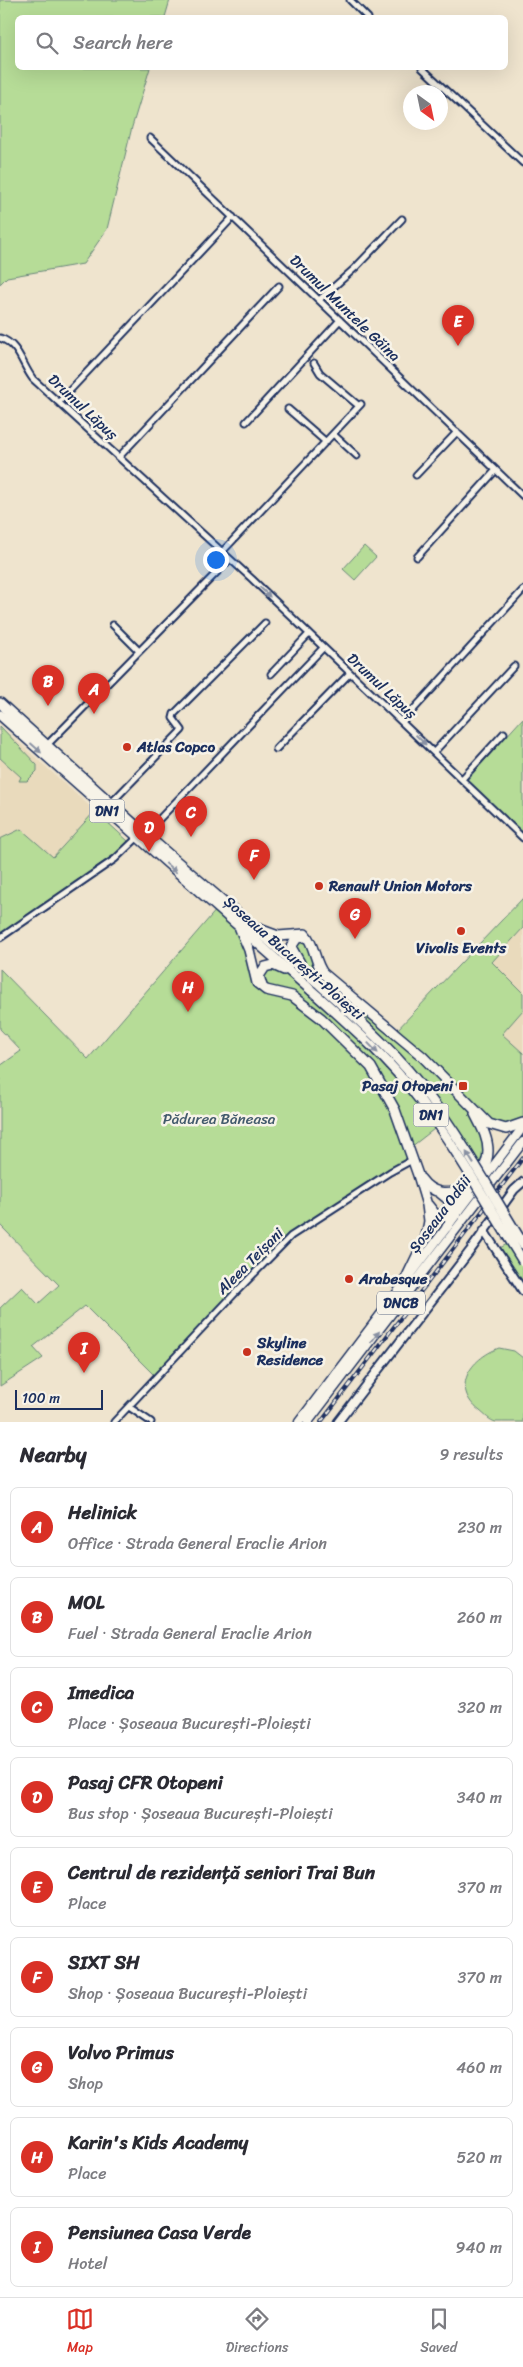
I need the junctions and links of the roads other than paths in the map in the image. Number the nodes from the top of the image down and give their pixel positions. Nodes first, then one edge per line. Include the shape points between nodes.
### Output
1 (350, 0) edge
2 (365, 15) edge
3 (424, 70) edge
4 (150, 138) dead end
5 (523, 163) edge
6 (233, 217) junction
7 (402, 219) dead end
8 (278, 286) dead end
9 (319, 300) junction
10 (340, 320) junction
11 (0, 338) edge
12 (314, 363) dead end
13 (58, 402) junction
14 (288, 409) dead end
15 (246, 422) dead end
16 (457, 432) junction
17 (333, 434) junction
18 (326, 442) junction
19 (357, 456) dead end
20 (118, 457) junction
21 (496, 470) junction
22 (416, 475) dead end
23 (523, 496) edge
24 (222, 552) junction
25 (416, 557) dead end
26 (230, 559) junction
27 (523, 590) edge
28 (265, 623) dead end
29 (113, 625) dead end
30 (309, 634) junction
31 (323, 648) junction
32 (140, 651) junction
33 (514, 666) dead end
34 (350, 673) junction
35 (271, 674) dead end
36 (0, 703) edge
37 (0, 715) edge
38 (402, 722) junction
39 (504, 733) dead end
40 (47, 745) junction
41 (276, 749) dead end
42 (434, 752) junction
43 (462, 779) junction
44 (111, 803) junction
45 (141, 836) junction
46 (523, 838) edge
47 (244, 926) junction
48 (0, 938) edge
49 (308, 938) junction
50 (304, 978) junction
51 (315, 987) junction
52 (266, 990) junction
53 (471, 1107) junction
54 (480, 1116) junction
55 (523, 1125) edge
56 (523, 1142) edge
57 (412, 1160) junction
58 (418, 1175) junction
59 (523, 1182) edge
60 (438, 1191) junction
61 (465, 1193) junction
62 (429, 1206) junction
63 (447, 1227) junction
64 (484, 1232) junction
65 (523, 1244) edge
66 (523, 1261) edge
67 (400, 1290) junction
68 (523, 1291) edge
69 (342, 1373) junction
70 (129, 1407) junction
71 (114, 1422) edge
72 (151, 1422) edge
73 (299, 1422) edge
74 (308, 1422) edge
75 (338, 1422) edge

1 - 2 street
3 - 5 street
4 - 6 street, Drumul Muntele Găina
6 - 9 street, Drumul Muntele Găina
6 - 13 street
7 - 9 street
8 - 20 street
9 - 10 street, Drumul Muntele Găina
10 - 15 street
10 - 16 street, Drumul Muntele Găina
11 - 13 street, Drumul Lăpuș via 22,355 26,370
12 - 17 street via 320,373 360,405
13 - 20 street, Drumul Lăpuș
14 - 18 street
16 - 21 street, Drumul Muntele Găina
16 - 22 street
17 - 18 street
17 - 19 street
18 - 24 street
20 - 24 street, Drumul Lăpuș
21 - 23 street, Drumul Muntele Găina
21 - 25 street
24 - 26 street, Drumul Lăpuș
26 -> 30 street, Drumul Lăpuș
26 - 32 street
27 - 38 street
28 - 44 street via 174,714 173,718 182,730
29 - 32 street
30 - 31 street, Drumul Lăpuș
30 - 35 street
31 - 34 street, Drumul Lăpuș
31 - 45 street
32 - 40 street
33 - 42 street
34 - 38 street, Drumul Lăpuș
34 - 41 street
36 - 40 highway, Șoseaua București-Ploiești / DN1
37 -> 45 highway, Șoseaua București-Ploiești / DN1
38 -> 42 street, Drumul Lăpuș
39 - 43 street
40 - 44 highway, Șoseaua București-Ploiești / DN1
42 - 43 street, Drumul Lăpuș
43 - 46 street, Drumul Lăpuș
44 - 45 highway, Șoseaua București-Ploiești / DN1
45 - 47 highway, Șoseaua București-Ploiești / DN1
45 - 48 street via 115,858
47 - 49 highway via 275,936 301,933
47 - 50 highway, Șoseaua București-Ploiești / DN1
47 - 52 highway via 255,980
49 - 50 highway via 297,938 292,947
49 - 53 highway via 323,972 431,1064
50 - 51 highway, Șoseaua București-Ploiești / DN1
50 - 52 highway via 279,967 267,966 259,976
65 -> 51 highway, Șoseaua București-Ploiești / DN1, bridge via 426,1092 368,1029
51 -> 66 highway, Șoseaua București-Ploiești / DN1, bridge via 418,1097
52 - 57 highway via 287,994 304,1004 364,1059 381,1082 395,1110
53 - 54 highway
53 - 61 highway via 485,1133 488,1152 484,1166
54 - 55 highway via 500,1128
54 - 61 highway via 491,1140 490,1161
55 - 63 main road, Șoseaua Odăii / DNCB
69 -> 56 main road, Șoseaua Odăii / DNCB via 458,1230
57 - 58 highway
57 - 70 street, Aleea Teișani via 291,1236
58 - 60 highway via 426,1185
58 - 62 highway
59 - 64 street
60 - 61 highway
60 - 62 highway via 449,1198 450,1206 444,1212
61 - 62 highway via 445,1216 436,1215
61 - 63 highway
62 - 67 highway via 428,1232
63 - 67 main road, Șoseaua Odăii / DNCB
64 - 68 street
64 - 75 street
67 - 69 main road, Șoseaua Odăii / DNCB
69 - 73 main road, DNCB
69 - 74 main road, DNCB
70 - 71 street, Aleea Teișani
70 - 72 street

